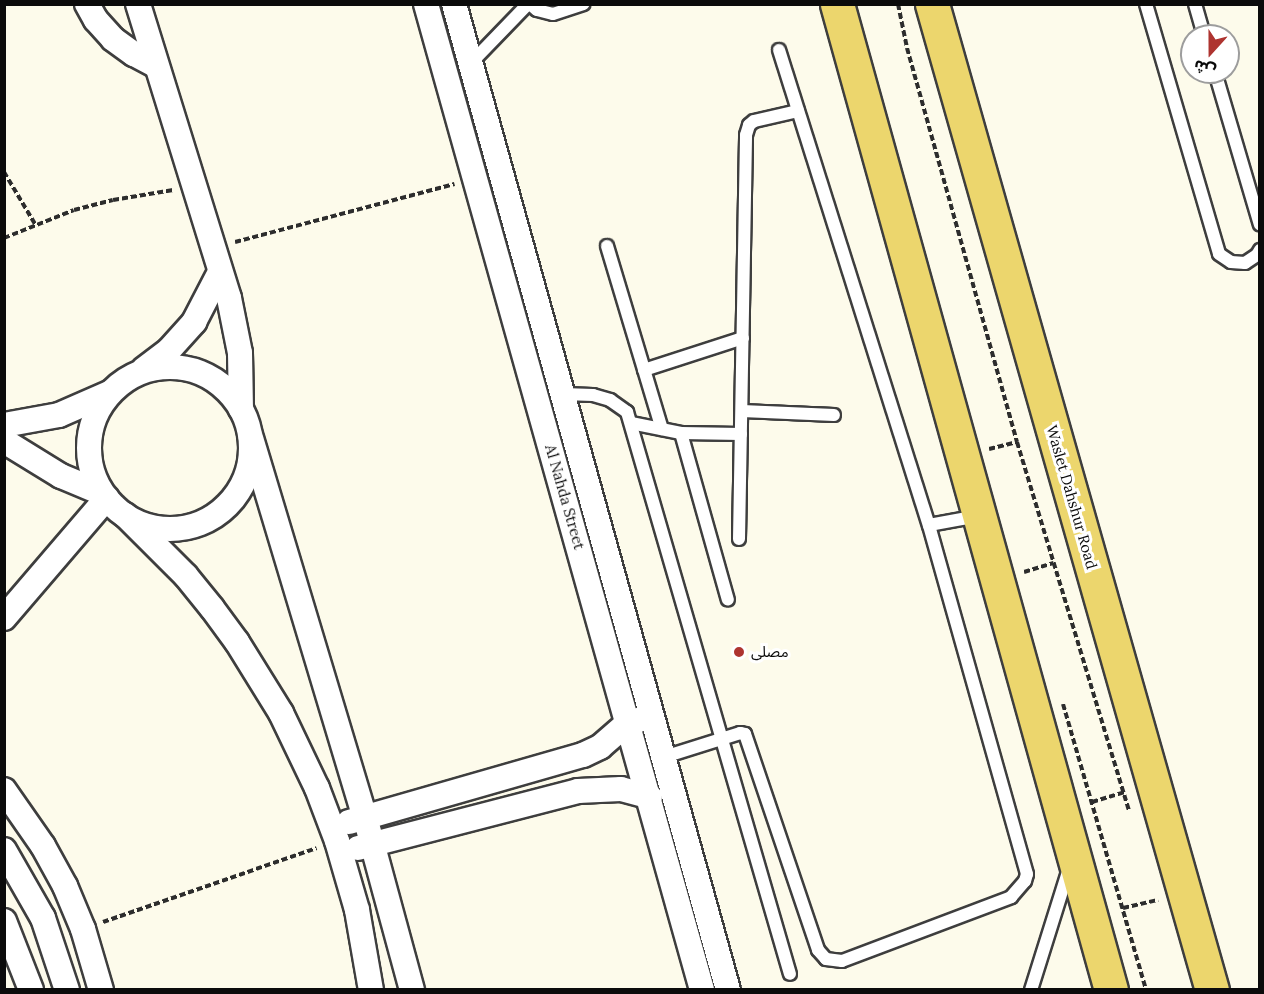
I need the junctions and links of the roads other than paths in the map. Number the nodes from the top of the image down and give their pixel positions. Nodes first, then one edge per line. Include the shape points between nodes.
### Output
1 (87, 4) edge
2 (138, 4) edge
3 (426, 4) edge
4 (454, 4) edge
5 (529, 4) edge
6 (583, 4) edge
7 (837, 4) edge
8 (932, 4) edge
9 (1146, 4) edge
10 (1195, 4) edge
11 (1201, 24) edge
12 (779, 50) dead end
13 (471, 63) junction
14 (155, 64) junction
15 (1219, 84) edge
16 (798, 111) junction
17 (1260, 225) edge
18 (519, 234) junction
19 (493, 240) junction
20 (607, 246) dead end
21 (1260, 250) edge
22 (220, 272) junction
23 (743, 338) junction
24 (644, 370) junction
25 (138, 373) junction
26 (109, 393) junction
27 (563, 394) junction
28 (241, 409) junction
29 (742, 411) junction
30 (834, 415) dead end
31 (631, 423) junction
32 (4, 425) edge
33 (662, 429) junction
34 (681, 433) junction
35 (741, 434) junction
36 (251, 438) junction
37 (4, 441) edge
38 (104, 495) junction
39 (125, 515) junction
40 (979, 516) junction
41 (929, 525) junction
42 (739, 539) dead end
43 (728, 600) dead end
44 (4, 618) edge
45 (653, 716) junction
46 (628, 723) junction
47 (721, 739) junction
48 (664, 757) junction
49 (4, 790) edge
50 (650, 797) junction
51 (365, 817) junction
52 (337, 840) junction
53 (372, 844) junction
54 (4, 850) edge
55 (1073, 853) junction
56 (4, 921) edge
57 (790, 974) dead end
58 (31, 990) edge
59 (67, 990) edge
60 (100, 990) edge
61 (371, 990) edge
62 (412, 990) edge
63 (702, 990) edge
64 (728, 990) edge
65 (1031, 990) edge
66 (1111, 990) edge
67 (1212, 990) edge

1 - 14 street via 113,39
2 - 14 street
3 - 19 street, Al Nahda Street
4 - 13 street, Al Nahda Street
5 - 6 lane via 554,14
5 - 13 lane
7 - 40 main road
8 - 67 main road, Waslet Dahshur Road
9 - 21 lane via 1219,254 1231,262 1245,262
10 - 11 lane
12 - 16 lane
13 - 18 street, Al Nahda Street
14 - 22 street
15 - 17 lane
16 - 23 lane via 754,121 746,135
16 - 41 lane
18 - 19 street
18 - 27 street, Al Nahda Street
19 - 46 street, Al Nahda Street
20 - 24 lane
22 - 25 street via 194,322 169,350
22 - 28 street via 236,325
23 - 24 lane
23 - 29 lane
24 - 33 lane
25 - 26 street
25 - 28 street via 167,367 197,371 223,386
26 - 32 street via 59,415
26 - 38 street via 95,416 89,442 94,477
27 - 31 lane via 610,400 627,412
27 - 45 street, Al Nahda Street
28 - 36 street
29 - 30 lane
29 - 35 lane
31 - 33 lane
31 - 47 lane
33 - 34 lane
34 - 35 lane
34 - 43 lane
35 - 42 lane
36 - 39 street via 250,461 243,483 225,508 213,517 169,529 139,523
36 - 51 street
37 - 38 street via 61,476
38 - 39 street
38 - 44 street
39 - 52 street via 186,576 243,651 300,750
40 - 41 lane
40 - 55 main road
41 - 47 lane via 1027,874 1019,890 996,904 842,961 826,959 818,950 749,740 740,733
45 - 46 street
45 - 48 street, Al Nahda Street
46 - 50 street, Al Nahda Street
46 - 51 street via 600,747 583,755
47 - 48 lane
47 - 57 lane
48 - 64 street, Al Nahda Street
49 - 60 street via 43,846 64,886 83,929
50 - 53 street via 621,789 578,791
50 - 63 street, Al Nahda Street
51 - 52 street
51 - 53 street
52 - 53 street
52 - 61 street via 357,909
53 - 62 street
54 - 59 street via 43,918
55 - 65 lane
55 - 66 main road
56 - 58 street

